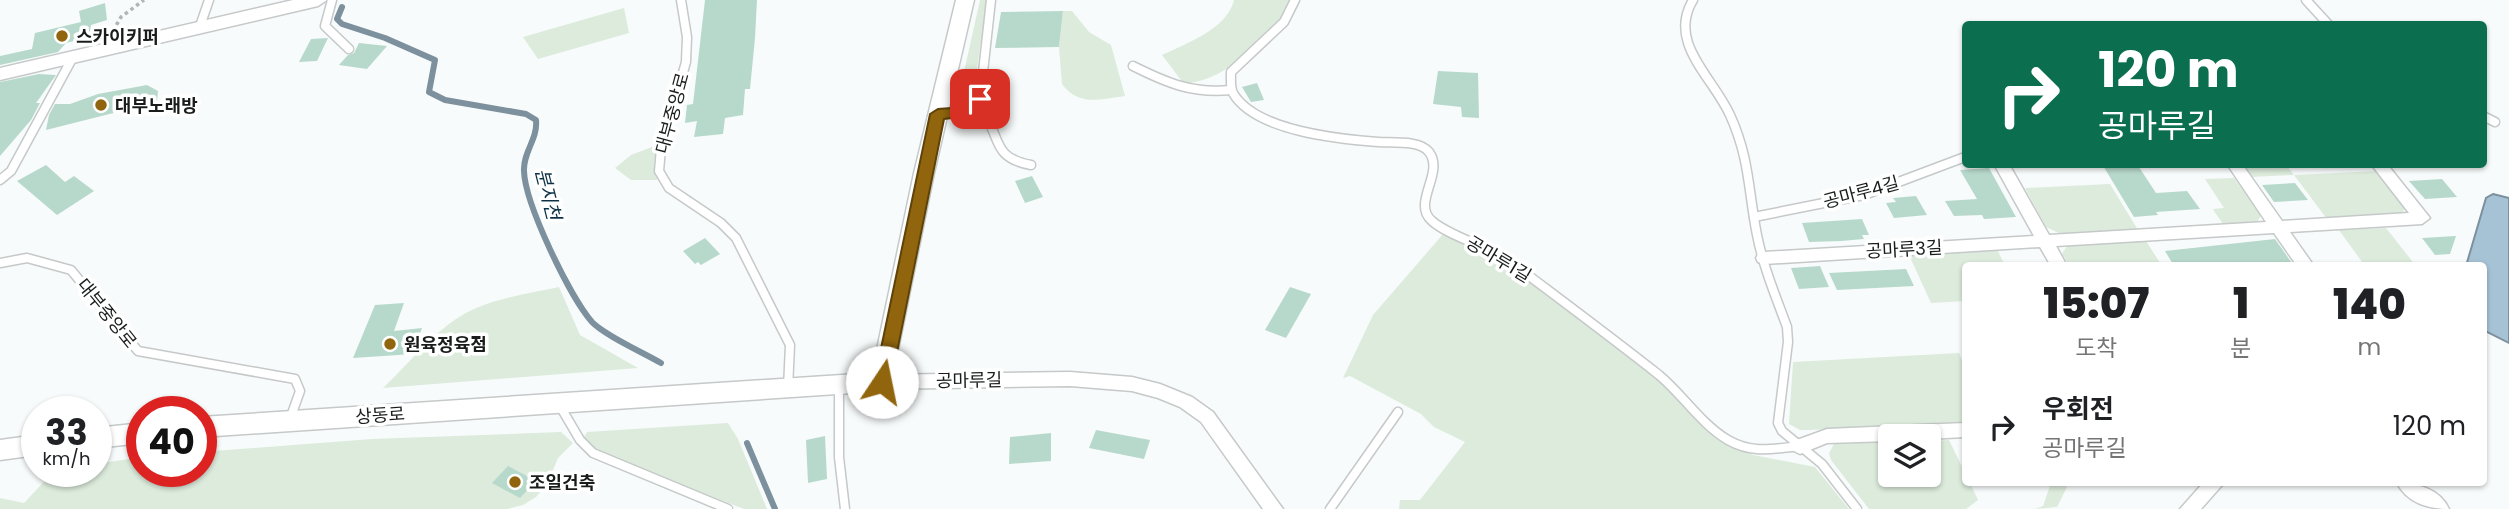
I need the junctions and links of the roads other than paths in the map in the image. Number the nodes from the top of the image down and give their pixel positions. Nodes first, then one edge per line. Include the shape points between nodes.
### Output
1 (209, 0) edge
2 (318, 0) edge
3 (332, 0) edge
4 (681, 0) edge
5 (965, 0) edge
6 (991, 0) edge
7 (1295, 0) edge
8 (1693, 0) edge
9 (2306, 0) edge
10 (2325, 21) edge
11 (199, 29) junction
12 (349, 50) dead end
13 (73, 57) junction
14 (1133, 66) dead end
15 (0, 74) edge
16 (1231, 90) junction
17 (977, 107) junction
18 (938, 114) junction
19 (2487, 118) edge
20 (2495, 122) dead end
21 (1962, 158) edge
22 (1031, 165) dead end
23 (2003, 168) edge
24 (2237, 168) edge
25 (2381, 168) edge
26 (0, 180) edge
27 (1754, 217) junction
28 (2278, 227) junction
29 (2044, 241) junction
30 (1764, 258) junction
31 (0, 262) edge
32 (2057, 262) edge
33 (2303, 262) edge
34 (882, 382) junction
35 (839, 384) junction
36 (789, 388) junction
37 (559, 403) junction
38 (1398, 412) dead end
39 (289, 422) junction
40 (217, 426) edge
41 (1962, 430) edge
42 (1800, 446) junction
43 (21, 447) edge
44 (0, 450) edge
45 (2212, 486) edge
46 (2410, 486) edge
47 (728, 509) edge
48 (845, 509) edge
49 (1274, 509) edge
50 (1330, 509) edge
51 (1857, 509) edge
52 (2189, 509) edge
53 (2440, 509) edge

1 - 11 lane
2 - 11 street
3 - 12 lane via 325,26
4 - 36 lane, 대부중앙로 via 687,50 659,171 669,188 736,238 790,345
5 - 18 street
6 - 17 lane
7 - 16 lane via 1283,22 1234,67
8 - 27 lane via 1684,16 1685,35 1737,131 1749,171
9 - 10 lane
11 - 13 street
13 - 15 street
13 - 26 lane via 11,171
14 - 16 lane via 1185,91
16 - 42 lane, 공마루1길 via 1240,102 1286,130 1427,149 1433,169 1424,207 1431,221 1493,251 1524,272 1661,377 1726,439 1757,451
17 - 18 lane via 961,114
17 - 22 lane via 991,120 1004,157 1014,164
18 - 34 street
19 - 20 lane
21 - 27 lane, 공마루4길 via 1864,195
23 - 29 street
24 - 28 street
25 - 28 street, 공마루3길 via 2422,218
27 - 30 lane
28 - 29 street, 공마루3길
28 - 33 street
29 - 30 street, 공마루3길
29 - 32 street
30 - 42 lane via 1787,327 1778,423
31 - 39 lane, 대부중앙로 via 27,258 71,270 134,348 144,354 295,379 300,391
34 - 35 street, 상동로
34 - 49 street, 공마루길 via 1049,378 1167,393 1207,417
35 - 36 street, 상동로
35 - 48 lane
36 - 37 street, 상동로
37 - 39 street, 상동로
37 - 47 lane via 593,453
38 - 50 lane
39 - 40 street, 상동로
41 - 42 street via 1827,436
42 - 51 lane via 1822,464
43 - 44 street
45 - 52 street
46 - 53 street

